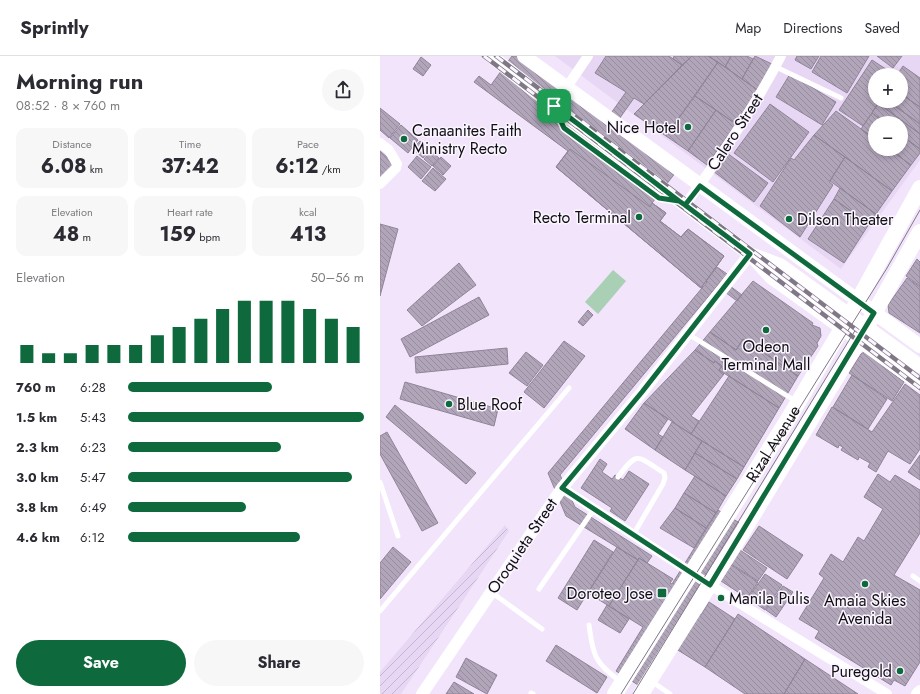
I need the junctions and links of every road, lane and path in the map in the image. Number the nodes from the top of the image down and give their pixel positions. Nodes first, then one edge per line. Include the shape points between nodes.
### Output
1 (491, 56) edge
2 (524, 56) edge
3 (588, 56) edge
4 (781, 56) edge
5 (776, 67) junction
6 (567, 88) junction
7 (841, 98) dead end
8 (554, 106) junction
9 (380, 143) edge
10 (380, 184) edge
11 (700, 186) junction
12 (920, 188) edge
13 (682, 203) junction
14 (920, 232) edge
15 (750, 254) junction
16 (850, 315) junction
17 (866, 326) junction
18 (687, 333) junction
19 (920, 346) edge
20 (920, 366) edge
21 (920, 384) edge
22 (569, 388) dead end
23 (798, 403) junction
24 (618, 477) dead end
25 (380, 482) edge
26 (562, 488) junction
27 (594, 509) junction
28 (633, 535) junction
29 (398, 536) dead end
30 (691, 573) junction
31 (913, 576) dead end
32 (920, 580) edge
33 (710, 585) junction
34 (539, 589) dead end
35 (491, 592) junction
36 (380, 611) edge
37 (590, 625) dead end
38 (542, 629) dead end
39 (631, 669) junction
40 (649, 680) junction
41 (618, 688) edge
42 (920, 690) edge
43 (422, 694) edge
44 (641, 694) edge
45 (670, 694) edge
46 (887, 694) edge
47 (917, 694) edge

1 - 8 main road
2 - 6 main road
3 - 6 street
4 - 5 street, Calero Street
5 - 7 lane
5 - 11 street, Calero Street
6 - 8 street
6 - 11 main road
8 - 13 main road
9 - 10 street via 389,150 397,164
11 - 13 street, Calero Street
11 - 16 main road
12 - 16 main road, Rizal Avenue
13 - 15 main road
14 - 17 main road, Rizal Avenue
15 - 16 main road via 780,265
15 - 18 street, Oroquieta Street
16 - 17 main road
16 - 17 main road
16 - 23 main road, Rizal Avenue
17 - 19 main road
17 - 20 main road
17 - 21 main road
17 - 33 main road, Rizal Avenue
18 - 23 lane
18 - 26 street, Oroquieta Street
22 - 36 lane
23 - 30 main road, Rizal Avenue
24 - 28 lane via 631,459 635,458 642,458 664,473 663,484
25 - 29 lane
26 - 27 street
26 - 35 street, Oroquieta Street
27 - 28 street
27 - 34 lane
28 - 30 street
30 - 33 street
30 - 39 main road, Rizal Avenue
31 - 32 lane
33 - 40 main road, Rizal Avenue
33 - 46 street
35 - 38 lane
35 - 43 street, Oroquieta Street
37 - 41 lane via 592,648 601,666
39 - 40 main road
39 - 41 main road, Rizal Avenue
40 - 44 main road, Rizal Avenue
40 - 45 lane
42 - 47 street

